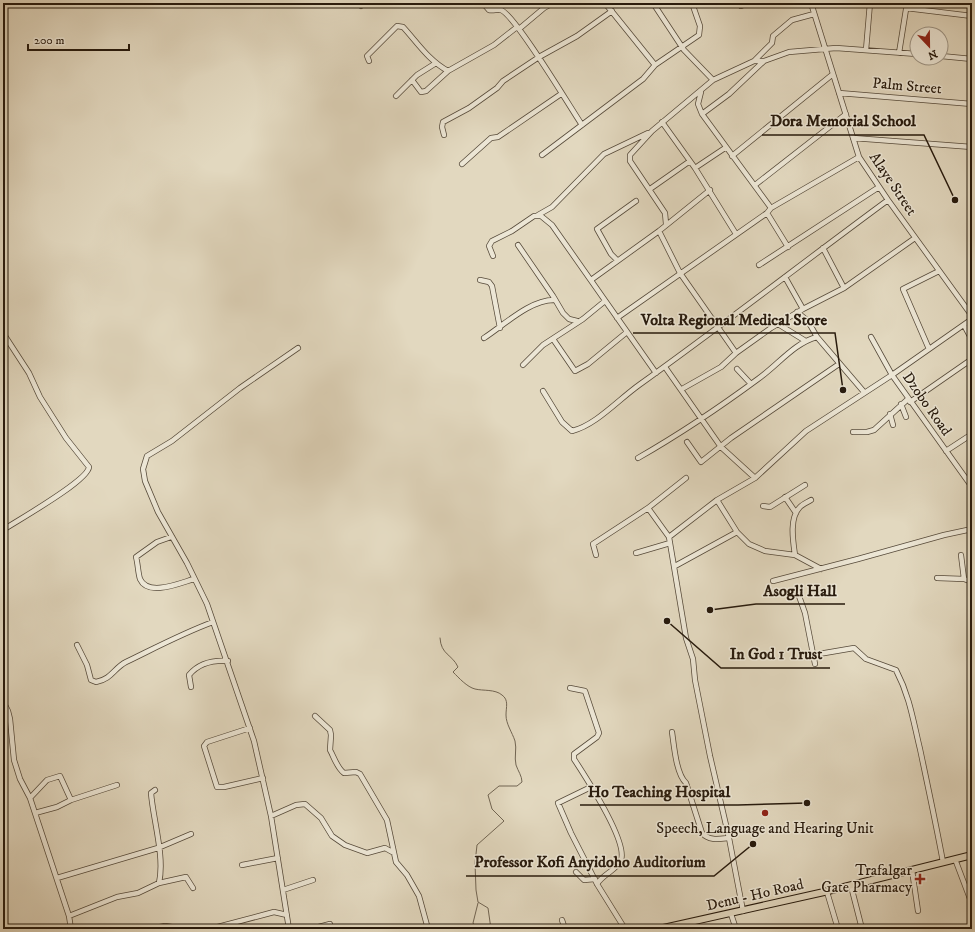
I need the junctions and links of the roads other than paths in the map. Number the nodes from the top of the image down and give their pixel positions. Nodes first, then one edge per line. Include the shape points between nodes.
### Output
1 (483, 3) edge
2 (553, 3) edge
3 (605, 3) edge
4 (653, 3) edge
5 (692, 3) edge
6 (748, 3) edge
7 (811, 3) edge
8 (870, 3) edge
9 (741, 6) dead end
10 (906, 6) edge
11 (612, 11) junction
12 (814, 14) junction
13 (972, 16) edge
14 (518, 28) junction
15 (681, 46) junction
16 (825, 48) junction
17 (866, 50) junction
18 (899, 53) junction
19 (909, 54) edge
20 (949, 57) edge
21 (539, 58) junction
22 (972, 59) edge
23 (369, 61) dead end
24 (754, 61) junction
25 (764, 61) junction
26 (436, 63) junction
27 (655, 65) junction
28 (448, 71) junction
29 (833, 74) junction
30 (412, 80) junction
31 (713, 80) junction
32 (701, 92) junction
33 (839, 93) junction
34 (561, 94) junction
35 (396, 96) dead end
36 (972, 104) edge
37 (702, 114) junction
38 (846, 114) junction
39 (662, 122) junction
40 (582, 125) junction
41 (652, 131) junction
42 (444, 134) dead end
43 (853, 138) junction
44 (972, 147) edge
45 (725, 148) junction
46 (542, 155) dead end
47 (732, 156) junction
48 (859, 157) junction
49 (690, 161) junction
50 (462, 164) dead end
51 (695, 168) junction
52 (755, 185) junction
53 (879, 187) junction
54 (650, 189) junction
55 (710, 190) junction
56 (888, 200) junction
57 (636, 201) dead end
58 (771, 208) junction
59 (767, 213) junction
60 (538, 215) junction
61 (666, 224) junction
62 (659, 231) junction
63 (736, 234) junction
64 (915, 238) junction
65 (518, 245) dead end
66 (788, 247) junction
67 (823, 248) junction
68 (494, 256) dead end
69 (618, 260) junction
70 (759, 265) dead end
71 (939, 271) junction
72 (680, 273) junction
73 (785, 276) junction
74 (480, 280) dead end
75 (591, 280) junction
76 (844, 288) junction
77 (555, 300) junction
78 (605, 301) junction
79 (803, 309) junction
80 (797, 312) junction
81 (972, 316) edge
82 (617, 318) junction
83 (972, 319) edge
84 (577, 321) junction
85 (778, 324) junction
86 (964, 325) junction
87 (720, 327) junction
88 (500, 328) junction
89 (627, 332) junction
90 (3, 333) edge
91 (817, 337) junction
92 (870, 337) dead end
93 (484, 338) dead end
94 (553, 339) junction
95 (804, 340) junction
96 (972, 340) edge
97 (298, 348) dead end
98 (929, 349) junction
99 (736, 353) junction
100 (972, 359) edge
101 (839, 364) junction
102 (523, 365) dead end
103 (665, 367) junction
104 (737, 369) dead end
105 (656, 373) junction
106 (892, 375) junction
107 (751, 384) junction
108 (682, 389) junction
109 (542, 391) dead end
110 (864, 392) junction
111 (909, 400) junction
112 (901, 404) junction
113 (890, 414) junction
114 (906, 417) dead end
115 (702, 418) junction
116 (893, 425) dead end
117 (853, 432) dead end
118 (972, 434) edge
119 (687, 442) dead end
120 (721, 447) junction
121 (946, 451) junction
122 (638, 458) dead end
123 (686, 478) dead end
124 (755, 478) junction
125 (805, 485) dead end
126 (972, 487) edge
127 (784, 498) junction
128 (717, 500) junction
129 (811, 500) dead end
130 (763, 506) dead end
131 (648, 508) junction
132 (796, 514) junction
133 (972, 529) edge
134 (3, 530) edge
135 (737, 532) junction
136 (171, 537) junction
137 (670, 540) junction
138 (636, 553) dead end
139 (596, 555) dead end
140 (795, 555) junction
141 (961, 555) dead end
142 (675, 566) junction
143 (821, 569) junction
144 (937, 578) dead end
145 (194, 579) junction
146 (964, 579) junction
147 (773, 581) dead end
148 (972, 582) edge
149 (799, 596) dead end
150 (214, 622) junction
151 (76, 645) dead end
152 (813, 654) junction
153 (228, 661) junction
154 (815, 664) dead end
155 (191, 687) dead end
156 (570, 688) dead end
157 (3, 701) edge
158 (315, 716) dead end
159 (10, 719) junction
160 (3, 721) edge
161 (250, 728) junction
162 (672, 732) dead end
163 (263, 778) junction
164 (117, 785) dead end
165 (591, 787) junction
166 (155, 790) dead end
167 (30, 798) junction
168 (71, 800) junction
169 (35, 813) junction
170 (271, 816) junction
171 (191, 834) dead end
172 (729, 838) junction
173 (158, 848) junction
174 (394, 853) junction
175 (972, 855) edge
176 (278, 858) junction
177 (956, 860) junction
178 (944, 862) junction
179 (242, 864) dead end
180 (912, 870) junction
181 (576, 872) dead end
182 (56, 878) junction
183 (313, 880) dead end
184 (596, 881) junction
185 (159, 883) junction
186 (851, 886) junction
187 (193, 888) dead end
188 (283, 890) junction
189 (827, 892) junction
190 (972, 905) edge
191 (743, 911) junction
192 (918, 911) dead end
193 (972, 912) edge
194 (731, 914) junction
195 (287, 915) junction
196 (69, 916) junction
197 (562, 920) dead end
198 (330, 924) dead end
199 (71, 929) edge
200 (149, 929) edge
201 (186, 929) edge
202 (210, 929) edge
203 (289, 929) edge
204 (311, 929) edge
205 (428, 929) edge
206 (565, 929) edge
207 (625, 929) edge
208 (659, 929) edge
209 (736, 929) edge
210 (838, 929) edge
211 (862, 929) edge

1 - 14 street via 489,10 500,10 506,14
2 - 14 street
3 - 11 street
4 - 15 street
5 - 15 street via 700,32
6 - 9 street
7 - 12 street, Alaye Street
8 - 17 street
10 - 13 street
10 - 18 street
11 - 21 street via 577,36
11 - 27 street
12 - 16 street, Alaye Street
12 - 24 street via 792,20 773,36 772,43
14 - 21 street
14 - 28 street
15 - 27 street
15 - 31 street
16 - 17 street
16 - 25 street via 788,52
16 - 29 street, Alaye Street
17 - 18 street
18 - 19 street
20 - 22 street
21 - 34 street
21 - 42 street via 503,81 469,108 443,122
23 - 26 street via 367,56 397,26 402,27
24 - 25 street
24 - 31 street
25 - 37 street via 729,94
26 - 28 street
26 - 30 street
27 - 40 street via 643,78
28 - 30 street via 426,91 421,92
29 - 33 street, Alaye Street
29 - 47 street
30 - 35 street
31 - 32 street
32 - 37 street via 698,104
32 - 39 street
33 - 36 street, Palm Street
33 - 38 street, Alaye Street
34 - 40 street
34 - 50 street via 498,137 491,138
37 - 45 street
38 - 43 street, Alaye Street
38 - 52 street
39 - 41 street
39 - 49 street
40 - 46 street
41 - 54 street via 629,158
41 - 60 street via 604,154 552,207
43 - 44 street
43 - 48 street, Alaye Street
45 - 47 street
45 - 51 street
47 - 52 street
48 - 53 street, Alaye Street
48 - 58 street
49 - 51 street
49 - 54 street
51 - 55 street
52 - 58 street
53 - 56 street, Alaye Street
53 - 66 street
54 - 61 street via 665,213
55 - 61 street
55 - 63 street
56 - 64 street, Alaye Street
56 - 67 street
57 - 69 street via 597,229 611,254
58 - 59 street
59 - 63 street
59 - 66 street
60 - 68 street via 490,243
60 - 75 street via 552,225
61 - 62 street
62 - 69 street
62 - 72 street
63 - 72 street
64 - 71 street, Alaye Street
64 - 76 street
65 - 77 street
66 - 70 street
67 - 73 street
67 - 76 street
69 - 75 street
71 - 81 street, Alaye Street
71 - 98 street via 903,289
72 - 82 street
72 - 87 street
73 - 79 street
73 - 87 street
74 - 88 street via 489,282 492,286
75 - 78 street
76 - 79 street
77 - 84 street via 568,319
77 - 88 street via 529,307
78 - 82 street
78 - 84 street
79 - 80 street
80 - 85 street
80 - 91 street via 808,321
82 - 89 street
83 - 86 street, Dzobo Road
84 - 94 street
85 - 95 street
85 - 99 street
86 - 96 street
86 - 98 street, Dzobo Road
87 - 99 street
87 - 103 street
88 - 93 street
89 - 94 street via 588,364 575,371
89 - 105 street
90 - 134 street via 30,373 40,397 66,438 89,467 89,471 64,492
91 - 95 street
91 - 101 street
92 - 106 street
94 - 102 street via 543,345
95 - 107 street
97 - 136 street via 240,388 172,441 147,456 143,469 145,481
98 - 106 street, Dzobo Road
99 - 108 street via 721,367
100 - 111 street
101 - 110 street
101 - 120 street
103 - 105 street
103 - 108 street
104 - 107 street
105 - 109 street via 618,400 599,418 572,431 562,422
106 - 110 street
106 - 111 street, Dzobo Road
107 - 115 street
108 - 115 street
110 - 124 street via 806,431
111 - 112 street
111 - 121 street, Dzobo Road
112 - 113 street
112 - 114 street
113 - 116 street
113 - 117 street via 874,430
115 - 120 street
115 - 122 street via 678,436
118 - 121 street
119 - 120 street via 701,462
120 - 124 street
121 - 126 street, Dzobo Road
123 - 131 street
124 - 128 street
125 - 127 street
127 - 130 street via 770,507
127 - 132 street
128 - 135 street
128 - 137 street
129 - 132 street via 799,507
131 - 137 street
131 - 139 street via 593,544
132 - 140 street via 793,532
133 - 143 street
135 - 140 street via 743,540 754,547
135 - 142 street
136 - 145 street
136 - 145 street via 157,542 136,557 144,586 166,588
137 - 138 street
137 - 142 street
140 - 143 street
141 - 146 street
142 - 172 street via 686,638 693,659 707,741
143 - 147 street
144 - 146 street
145 - 150 street
146 - 148 street
149 - 152 street via 805,612
150 - 151 street via 182,634 125,663 116,672 98,682 91,680 87,665
150 - 153 street
152 - 154 street
152 - 178 street via 854,648 866,659 896,670 906,689 911,707
153 - 155 street via 208,662 192,671 189,674
153 - 161 street
156 - 165 street via 585,691 599,729 597,737 573,756
157 - 159 street
158 - 174 street via 330,730 330,750 339,768 344,773 360,774 383,812
159 - 160 street
159 - 167 street via 14,760
161 - 163 street
161 - 163 street via 207,742 204,746 217,787
162 - 172 street via 682,779 686,783 702,833 706,838
163 - 170 street
164 - 168 street
165 - 184 street via 605,809 622,856 619,864
165 - 184 street via 558,803
166 - 173 street via 151,793
167 - 168 street via 47,780 60,776
167 - 169 street
168 - 169 street
169 - 182 street
170 - 174 street via 296,805 305,804 321,818 332,836 345,845 367,853 385,848
170 - 176 street
171 - 173 street
172 - 191 street
173 - 182 street
173 - 185 street
174 - 205 street via 396,862 419,896
175 - 177 main road, Denu - Ho Road
176 - 179 street
176 - 188 street
177 - 178 main road, Denu - Ho Road
177 - 190 street
178 - 180 main road, Denu - Ho Road
180 - 186 main road, Denu - Ho Road
180 - 192 street
181 - 184 street via 584,880
182 - 196 street
183 - 188 street
184 - 207 street
185 - 187 street via 186,877
185 - 196 street via 138,893 117,897
186 - 189 main road, Denu - Ho Road
186 - 211 street
188 - 195 street
189 - 191 main road, Denu - Ho Road
189 - 210 street
190 - 193 street
191 - 194 main road, Denu - Ho Road
194 - 208 main road, Denu - Ho Road
194 - 209 street
195 - 202 street via 274,912
195 - 203 street
196 - 199 street
197 - 206 street
198 - 204 street
200 - 201 street via 165,926

